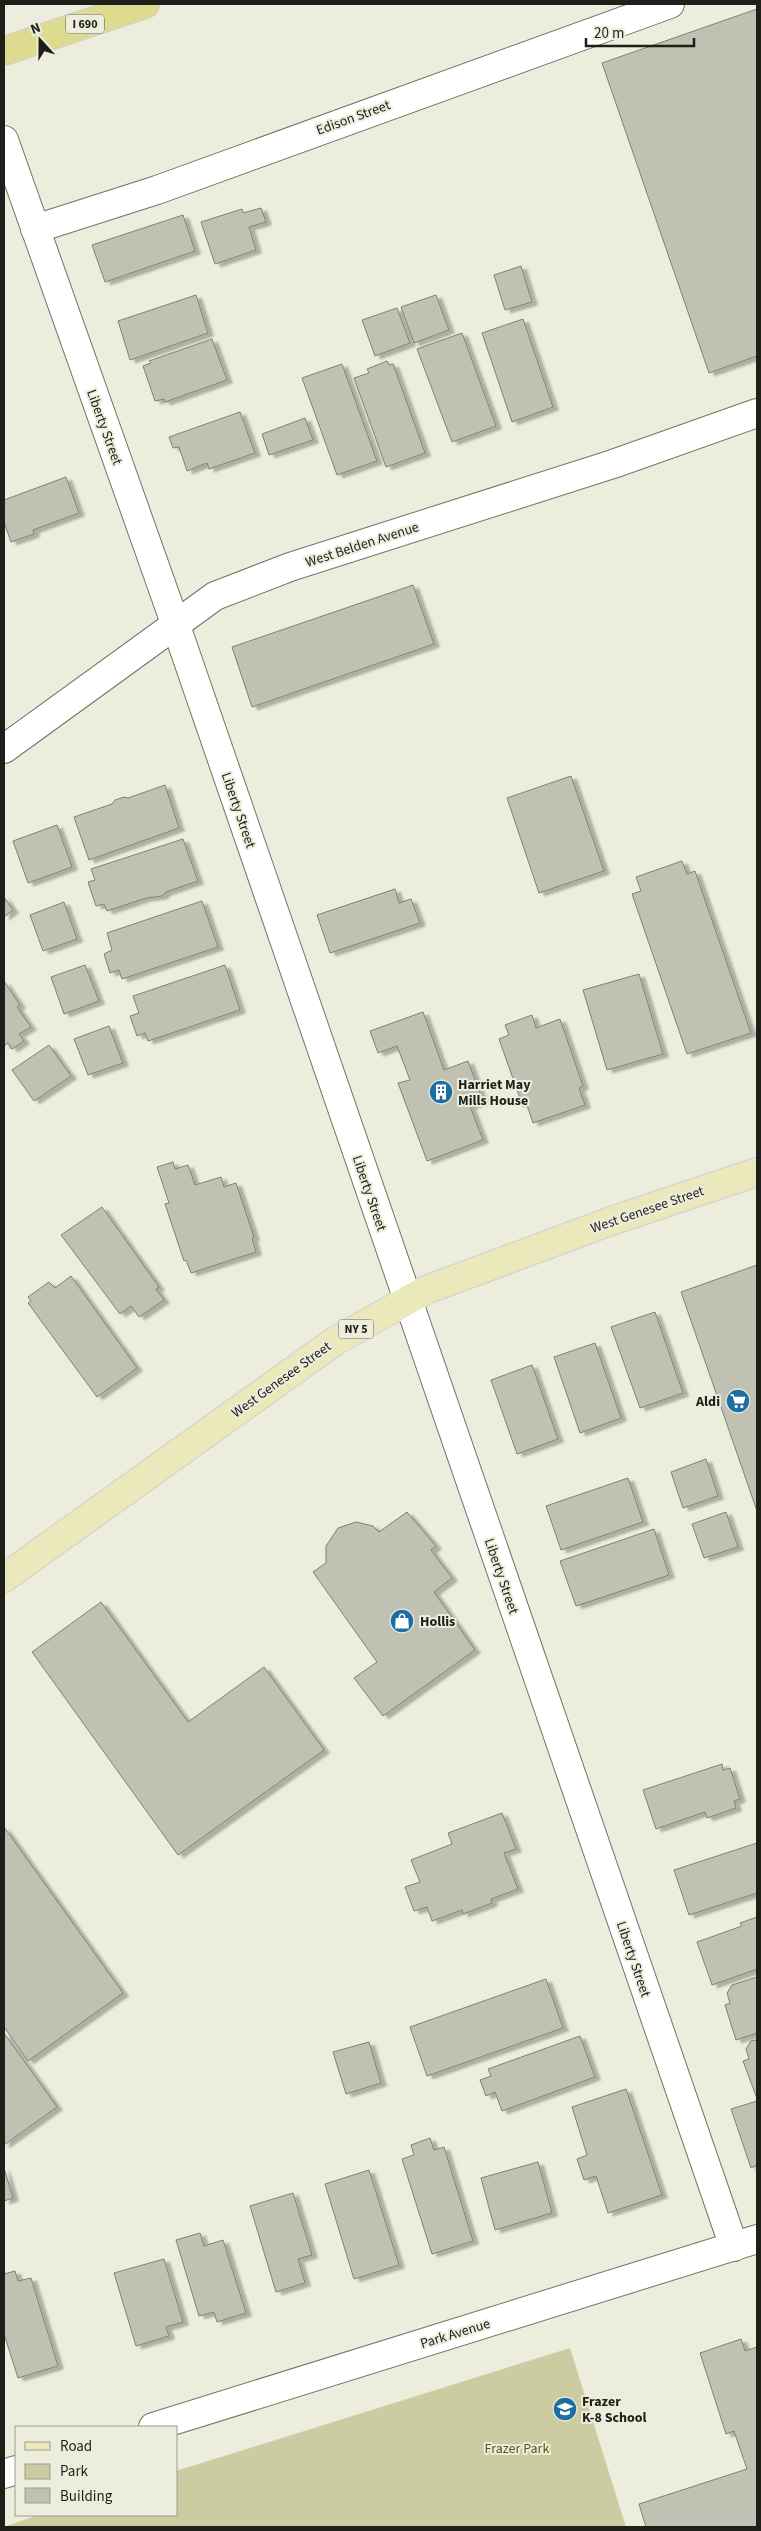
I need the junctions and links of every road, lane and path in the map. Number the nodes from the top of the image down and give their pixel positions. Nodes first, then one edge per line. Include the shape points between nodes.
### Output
1 (145, 4) edge
2 (670, 4) edge
3 (14, 47) edge
4 (4, 140) edge
5 (35, 229) junction
6 (757, 413) edge
7 (175, 624) junction
8 (4, 748) edge
9 (757, 1172) edge
10 (407, 1300) junction
11 (4, 1578) edge
12 (746, 2243) edge
13 (156, 2426) edge

1 - 3 highway, I 690
2 - 5 street, Edison Street via 157,190
4 - 5 street, Liberty Street
5 - 7 street, Liberty Street
6 - 7 street, West Belden Avenue via 613,464 290,567 214,596
7 - 8 street, West Belden Avenue
7 - 10 street, Liberty Street
9 - 10 main road, West Genesee Street / NY 5 via 611,1221
10 - 11 main road, West Genesee Street / NY 5 via 335,1341
10 - 12 street, Liberty Street
12 - 13 street, Park Avenue

